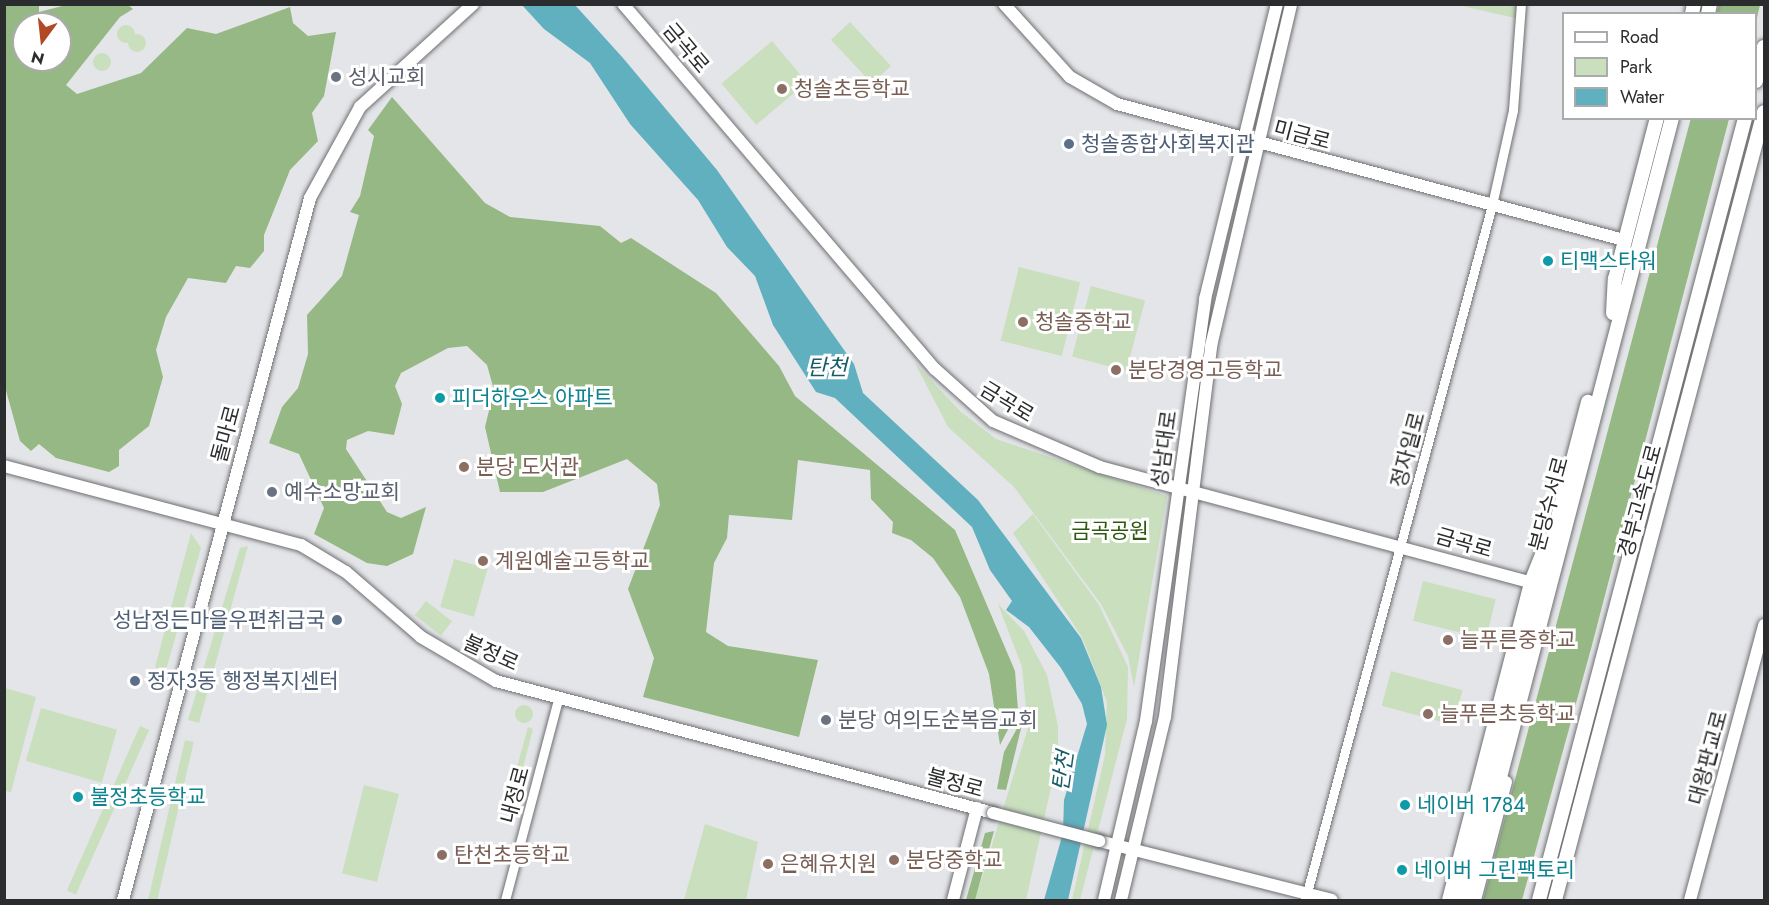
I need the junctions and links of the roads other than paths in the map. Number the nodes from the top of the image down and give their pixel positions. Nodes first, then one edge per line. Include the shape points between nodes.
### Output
1 (473, 4) edge
2 (623, 4) edge
3 (1004, 4) edge
4 (1277, 4) edge
5 (1292, 4) edge
6 (1521, 4) edge
7 (1764, 47) edge
8 (1757, 73) edge
9 (1764, 112) edge
10 (1656, 120) edge
11 (1664, 120) edge
12 (1671, 120) edge
13 (1678, 120) edge
14 (1744, 120) edge
15 (1242, 139) junction
16 (1258, 143) junction
17 (1492, 205) junction
18 (1640, 226) junction
19 (1624, 240) junction
20 (1617, 314) junction
21 (4, 466) edge
22 (1179, 487) junction
23 (1194, 491) junction
24 (223, 522) junction
25 (1559, 528) junction
26 (1400, 546) junction
27 (1530, 582) junction
28 (1764, 625) edge
29 (558, 699) junction
30 (977, 808) junction
31 (1118, 845) junction
32 (1133, 849) junction
33 (1306, 897) edge
34 (123, 900) edge
35 (505, 900) edge
36 (953, 900) edge
37 (1104, 900) edge
38 (1121, 900) edge
39 (1332, 900) edge
40 (1448, 900) edge
41 (1458, 900) edge
42 (1468, 900) edge
43 (1475, 900) edge
44 (1539, 900) edge
45 (1555, 900) edge
46 (1690, 900) edge

1 - 24 main road, 돌마로 via 360,107 316,183
2 - 22 main road, 금곡로 via 965,401 1036,441 1100,467
3 - 15 main road, 미금로 via 1055,62 1100,96
4 - 15 main road, 성남대로
5 - 16 main road, 성남대로
6 - 17 street, 정자일로 via 1513,110
7 - 8 highway
9 - 45 highway, 경부고속도로
10 - 19 highway
11 - 18 highway, 분당수서로
12 - 18 highway, 분당수서로
13 - 20 highway via 1635,285
14 - 44 highway, 경부고속도로
15 - 16 main road, 미금로
15 - 22 main road, 성남대로 via 1205,299
16 - 17 main road, 미금로
16 - 23 main road, 성남대로 via 1211,346
17 - 19 main road, 미금로
17 - 26 street, 정자일로
18 - 20 highway, 분당수서로
19 - 20 highway
20 - 25 highway, 분당수서로
21 - 24 main road, 불정로
22 - 23 main road, 금곡로
22 - 31 main road, 성남대로 via 1146,721
23 - 26 main road, 금곡로
23 - 32 main road, 성남대로 via 1165,717
24 - 29 main road, 불정로 via 301,545 346,572 414,632 456,660 496,681
24 - 34 main road, 돌마로
25 - 27 main road
25 - 41 highway, 분당수서로
25 - 42 highway, 분당수서로
25 - 43 main road via 1560,568
26 - 27 main road, 금곡로
26 - 33 street, 정자일로
27 - 40 main road
28 - 46 main road, 대왕판교로
29 - 30 main road, 불정로
29 - 35 street, 내정로
30 - 31 main road, 불정로, bridge
30 - 36 main road
31 - 32 main road
31 - 37 main road, 성남대로
32 - 33 main road
32 - 38 main road, 성남대로
33 - 39 main road

